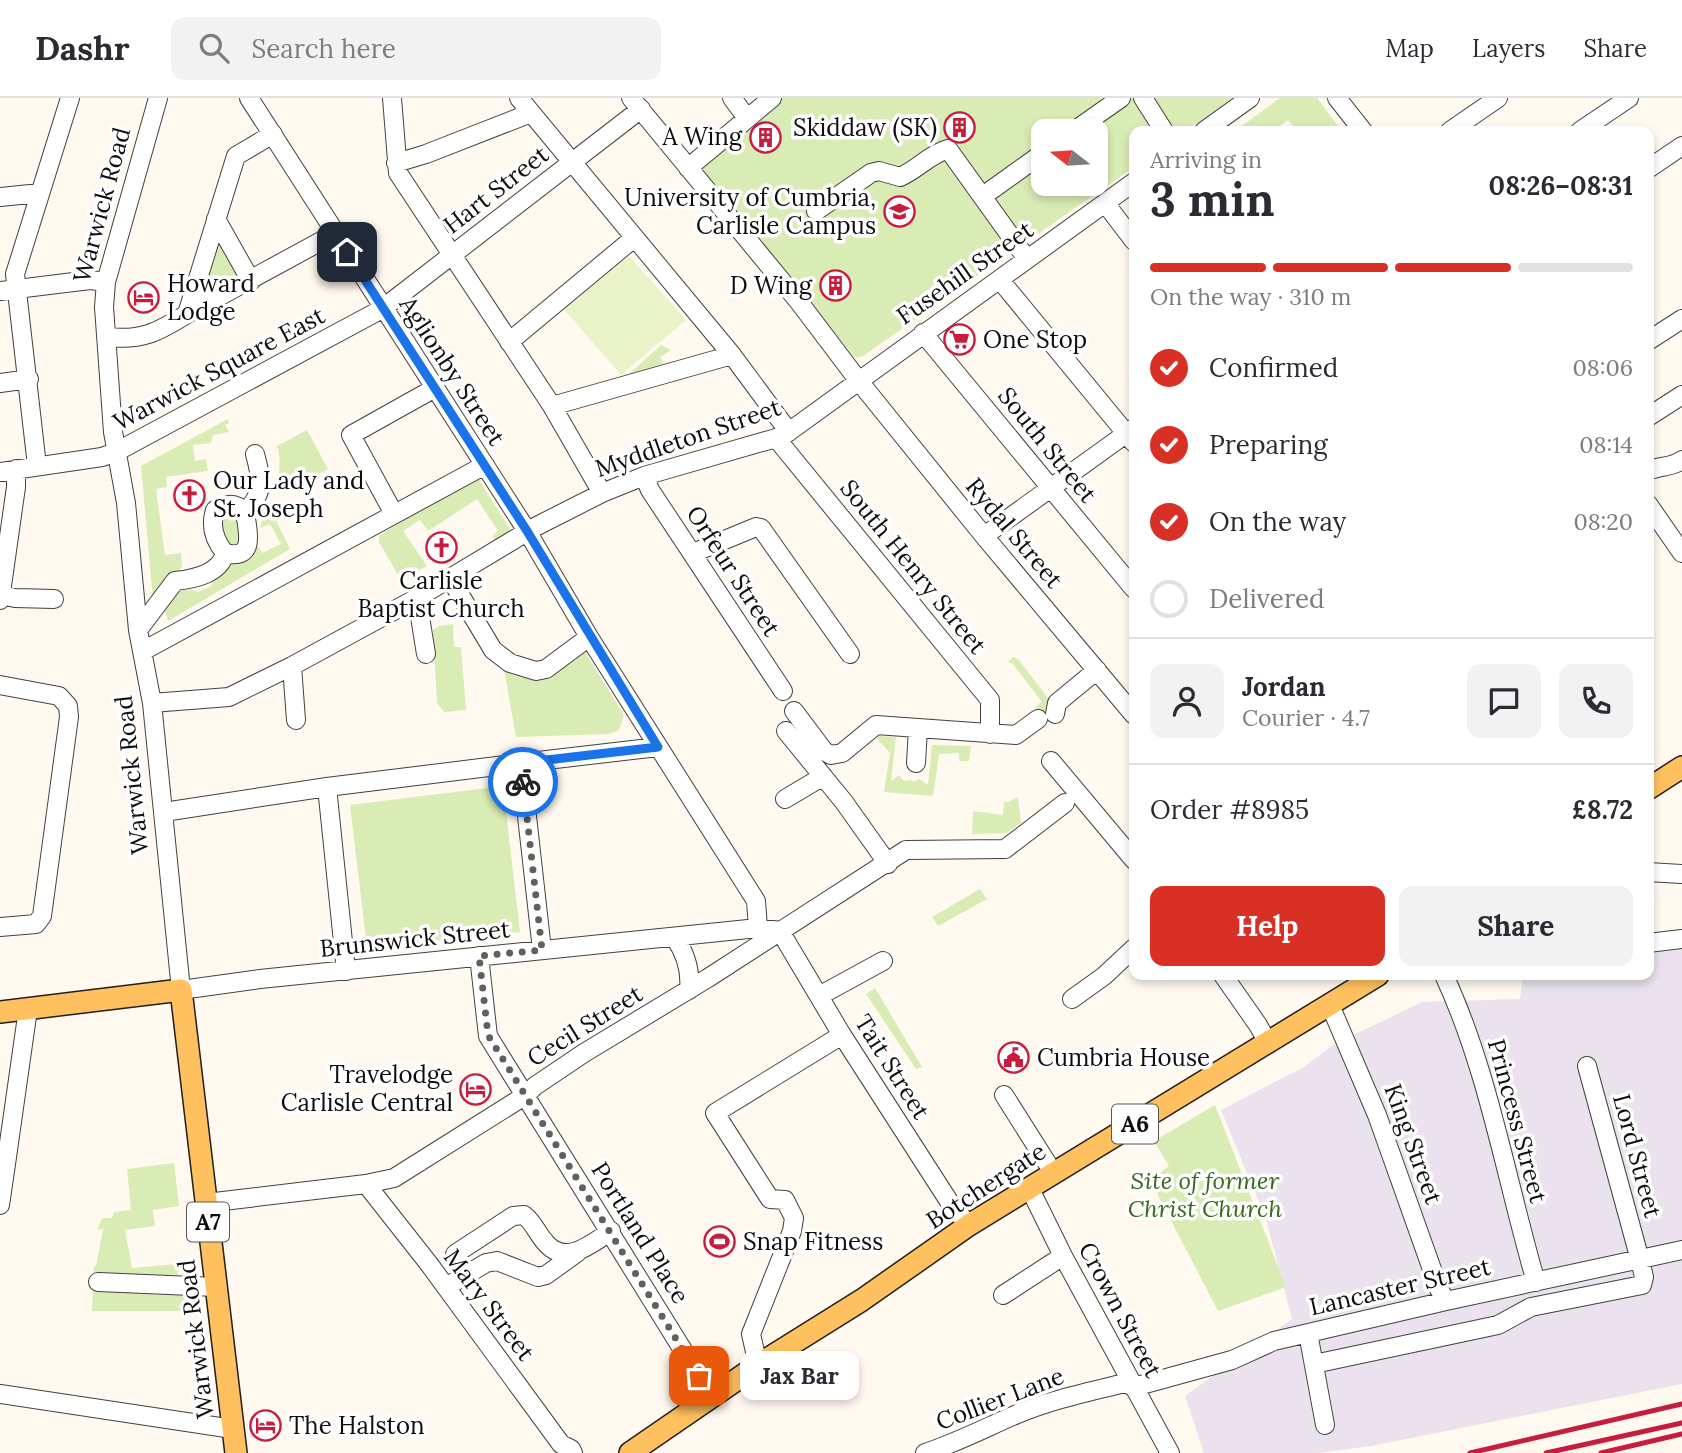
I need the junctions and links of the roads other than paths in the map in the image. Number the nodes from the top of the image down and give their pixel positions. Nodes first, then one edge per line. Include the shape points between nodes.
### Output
1 (70, 98) edge
2 (158, 98) edge
3 (249, 98) edge
4 (392, 98) edge
5 (519, 98) edge
6 (732, 98) edge
7 (772, 98) edge
8 (1121, 98) edge
9 (1143, 98) edge
10 (1251, 98) edge
11 (1337, 98) edge
12 (1498, 98) edge
13 (1629, 98) edge
14 (636, 104) edge
15 (531, 113) junction
16 (747, 118) junction
17 (1091, 119) edge
18 (1161, 126) edge
19 (1211, 126) edge
20 (1359, 126) edge
21 (1457, 126) edge
22 (1587, 126) edge
23 (273, 134) junction
24 (1682, 146) edge
25 (571, 162) junction
26 (1031, 162) edge
27 (396, 163) junction
28 (1654, 165) edge
29 (688, 168) junction
30 (1129, 186) edge
31 (40, 193) junction
32 (983, 196) junction
33 (0, 197) edge
34 (1105, 203) junction
35 (817, 211) dead end
36 (216, 219) junction
37 (336, 233) junction
38 (1129, 234) edge
39 (634, 238) junction
40 (452, 256) junction
41 (1027, 260) junction
42 (1000, 280) junction
43 (251, 281) junction
44 (106, 282) junction
45 (8, 290) edge
46 (382, 309) junction
47 (187, 314) junction
48 (1682, 319) edge
49 (923, 332) junction
50 (107, 337) junction
51 (1654, 337) edge
52 (509, 342) junction
53 (732, 355) junction
54 (29, 379) junction
55 (858, 380) junction
56 (0, 383) edge
57 (435, 388) junction
58 (1682, 395) edge
59 (552, 405) junction
60 (1654, 413) edge
61 (1129, 433) edge
62 (783, 435) junction
63 (1129, 436) edge
64 (116, 452) junction
65 (255, 454) dead end
66 (1682, 460) edge
67 (485, 465) junction
68 (37, 466) junction
69 (1654, 468) edge
70 (8, 470) edge
71 (644, 476) junction
72 (1051, 487) junction
73 (602, 493) junction
74 (1654, 510) edge
75 (245, 513) junction
76 (394, 514) junction
77 (527, 531) junction
78 (1676, 531) edge
79 (984, 536) junction
80 (225, 553) junction
81 (692, 553) junction
82 (1682, 553) edge
83 (450, 578) junction
84 (1129, 583) edge
85 (0, 598) edge
86 (54, 598) dead end
87 (417, 598) junction
88 (138, 630) junction
89 (589, 637) junction
90 (142, 651) junction
91 (426, 654) dead end
92 (850, 654) dead end
93 (292, 666) junction
94 (1097, 670) junction
95 (0, 685) edge
96 (783, 691) dead end
97 (152, 703) junction
98 (1129, 709) edge
99 (794, 711) dead end
100 (296, 720) dead end
101 (918, 728) junction
102 (786, 732) dead end
103 (990, 734) junction
104 (658, 747) junction
105 (1051, 761) dead end
106 (916, 762) dead end
107 (521, 763) junction
108 (1682, 767) edge
109 (822, 776) junction
110 (1654, 785) edge
111 (327, 787) junction
112 (785, 799) dead end
113 (1065, 803) dead end
114 (164, 812) junction
115 (1129, 854) edge
116 (890, 862) junction
117 (1654, 872) edge
118 (1682, 874) edge
119 (0, 926) edge
120 (758, 928) junction
121 (780, 931) junction
122 (675, 938) junction
123 (1682, 939) edge
124 (1654, 942) edge
125 (542, 950) junction
126 (1129, 953) edge
127 (479, 956) junction
128 (883, 961) dead end
129 (346, 971) junction
130 (1226, 980) edge
131 (1446, 980) edge
132 (1353, 981) edge
133 (181, 990) junction
134 (689, 990) junction
135 (819, 996) junction
136 (1072, 999) dead end
137 (1330, 1005) junction
138 (28, 1009) junction
139 (0, 1012) edge
140 (842, 1035) junction
141 (1268, 1043) junction
142 (1587, 1066) dead end
143 (526, 1095) junction
144 (1004, 1095) dead end
145 (2, 1171) edge
146 (1054, 1174) junction
147 (366, 1184) junction
148 (1030, 1189) junction
149 (206, 1203) junction
150 (0, 1205) edge
151 (969, 1225) junction
152 (611, 1231) junction
153 (1682, 1250) edge
154 (579, 1251) junction
155 (455, 1254) dead end
156 (1063, 1256) junction
157 (1640, 1260) junction
158 (98, 1282) dead end
159 (1536, 1282) junction
160 (216, 1287) junction
161 (446, 1287) junction
162 (1003, 1294) dead end
163 (1446, 1301) junction
164 (1308, 1333) junction
165 (1314, 1364) junction
166 (758, 1365) junction
167 (1134, 1387) junction
168 (0, 1394) edge
169 (712, 1397) junction
170 (1325, 1425) dead end
171 (233, 1429) junction
172 (236, 1453) edge
173 (573, 1453) edge
174 (630, 1453) edge
175 (925, 1453) edge
176 (1170, 1453) edge

1 - 31 street
2 - 44 street, Warwick Road
3 - 23 street, Aglionby Street
4 - 27 street
5 - 15 street, South Henry Street
6 - 16 street
7 - 16 street
8 - 17 street
9 - 18 street
10 - 19 street
11 - 20 street
12 - 21 street
13 - 22 street
14 - 25 street, Hart Street
14 - 29 street, Rydal Street
15 - 25 street, South Henry Street
15 - 27 street
16 - 29 street
23 - 36 street via 236,156
23 - 37 street, Aglionby Street
24 - 28 street
25 - 39 street, South Henry Street
25 - 40 street, Hart Street
26 - 32 street
27 - 40 street
29 - 55 street, Rydal Street
30 - 34 street, Fusehill Street
31 - 33 street
31 - 45 street
32 - 35 street via 948,149 900,177 871,173
32 - 41 street
34 - 38 street
34 - 41 street, Fusehill Street
36 - 43 street
36 - 47 street
37 - 43 street
37 - 46 street, Aglionby Street
39 - 52 street
39 - 53 street, South Henry Street
40 - 46 street, Hart Street
40 - 52 street
41 - 42 street, Fusehill Street
42 - 49 street, Fusehill Street
42 - 61 street
43 - 47 street
44 - 45 street
44 - 50 street, Warwick Road
45 - 54 street
46 - 57 street, Aglionby Street
46 - 64 street, Warwick Square East
47 - 50 street via 140,338
48 - 51 street
49 - 55 street, Fusehill Street
49 - 72 street, South Street
50 - 64 street, Warwick Road
52 - 59 street
53 - 59 street
53 - 62 street, South Henry Street
54 - 56 street
54 - 68 street
55 - 62 street, Myddleton Street
55 - 79 street, Rydal Street
57 - 67 street, Aglionby Street
57 - 76 street via 351,435
58 - 60 street
59 - 73 street
62 - 71 street, Myddleton Street
62 - 103 street, South Henry Street via 990,700
63 - 72 street
64 - 68 street, Warwick Square East
64 - 88 street, Warwick Road via 126,503
65 - 75 street via 261,477 259,496
66 - 69 street via 1671,467
67 - 76 street
67 - 77 street, Aglionby Street
68 - 70 street, Warwick Square East
70 - 85 street via 16,487
71 - 73 street, Myddleton Street
71 - 81 street, Orfeur Street
72 - 79 street
72 - 84 street, South Street
73 - 77 street, Myddleton Street
74 - 78 street
75 - 80 street via 250,541 241,552
75 - 80 street via 228,504 215,510 213,533
76 - 90 street
77 - 83 street, Myddleton Street
77 - 89 street, Aglionby Street
78 - 82 street
79 - 94 street, Rydal Street
80 - 88 street via 201,578 176,581
81 - 92 street via 761,528
81 - 96 street, Orfeur Street
83 - 87 street, Myddleton Street
83 - 89 street via 493,650 510,663 536,671 546,669
85 - 86 street
87 - 91 street
87 - 93 street, Myddleton Street
88 - 90 street, Warwick Road
89 - 104 street, Aglionby Street
90 - 97 street, Warwick Road
93 - 97 street, Myddleton Street via 229,697
93 - 100 street
94 - 98 street, Rydal Street
94 - 103 street via 1046,716 1016,735
95 - 119 street via 59,696 68,706 69,717 42,916 36,924
97 - 114 street, Warwick Road
99 - 101 street via 831,755 842,753 876,725
101 - 103 street
101 - 106 street
102 - 109 street
104 - 107 street
104 - 120 street, Aglionby Street via 756,901
105 - 115 street
107 - 111 street
107 - 125 street
108 - 110 main road
109 - 112 street
109 - 116 street
111 - 114 street
111 - 129 street
113 - 116 street, Cecil Street via 1005,849 906,850
114 - 133 street, Warwick Road
116 - 121 street, Cecil Street
117 - 118 street
120 - 121 street, Brunswick Street
120 - 122 street, Brunswick Street
121 - 134 street, Cecil Street
121 - 135 street, Tait Street
122 - 125 street, Brunswick Street
122 - 134 street via 690,975
123 - 124 street
125 - 127 street, Brunswick Street
126 - 136 street
127 - 129 street, Brunswick Street
127 - 143 street, Portland Place via 488,1035
128 - 135 street
129 - 133 street, Brunswick Street
130 - 141 street
131 - 159 street, Princess Street via 1489,1104
132 - 137 main road, Botchergate / A6
133 - 138 main road
133 - 149 main road, Warwick Road / A7
134 - 143 street, Cecil Street via 584,1053
135 - 140 street, Tait Street
137 - 141 main road, Botchergate / A6
137 - 163 street, King Street via 1377,1115
138 - 139 main road
138 - 145 street
140 - 151 street, Tait Street via 952,1206
140 - 166 street via 715,1112 770,1199 785,1200 794,1218 751,1334
141 - 146 main road, Botchergate / A6
142 - 157 street, Lord Street
143 - 147 street, Cecil Street via 394,1178
143 - 152 street, Portland Place
144 - 146 street
145 - 150 street
146 - 148 main road, Botchergate / A6
147 - 149 street, Cecil Street
147 - 161 street, Mary Street
148 - 151 main road, Botchergate / A6
148 - 156 street, Crown Street
149 - 160 main road, Warwick Road / A7
151 - 166 main road, Botchergate / A6
152 - 154 street
152 - 169 street, Portland Place
153 - 157 street, Lancaster Street
154 - 155 street via 553,1250 524,1215 513,1216
154 - 161 street via 538,1278 497,1261
156 - 162 street
156 - 167 street, Crown Street
157 - 159 street, Lancaster Street
157 - 165 street via 1642,1285 1531,1307 1498,1325
158 - 160 street
159 - 163 street, Lancaster Street
160 - 171 main road, Warwick Road / A7
161 - 173 street, Mary Street via 561,1444
163 - 164 street, Lancaster Street
164 - 165 street
164 - 167 street, Lancaster Street
165 - 170 street
166 - 169 main road, Botchergate / A6
167 - 175 street, Collier Lane via 1125,1383 1057,1400
167 - 176 street, Crown Street
168 - 171 street
169 - 174 main road, Botchergate / A6
171 - 172 main road, Warwick Road / A7

